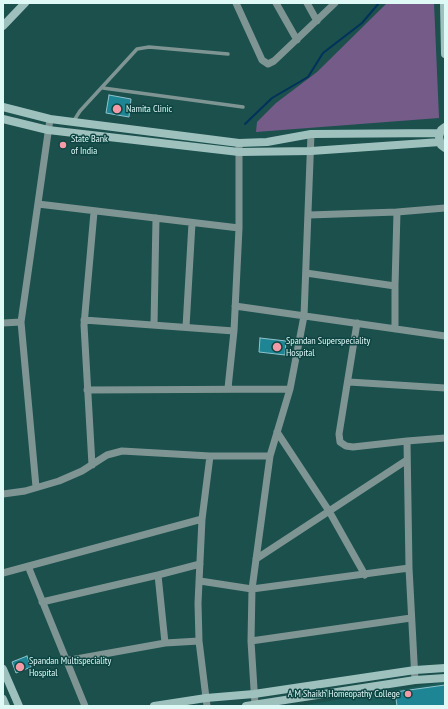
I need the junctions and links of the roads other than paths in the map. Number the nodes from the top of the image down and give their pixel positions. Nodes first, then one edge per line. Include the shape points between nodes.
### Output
1 (25, 3) edge
2 (236, 3) edge
3 (276, 3) edge
4 (307, 3) edge
5 (335, 3) edge
6 (444, 3) edge
7 (317, 21) junction
8 (3, 26) edge
9 (297, 40) junction
10 (228, 54) dead end
11 (445, 54) edge
12 (103, 88) junction
13 (3, 107) edge
14 (243, 107) dead end
15 (3, 119) edge
16 (50, 119) junction
17 (73, 122) junction
18 (48, 130) junction
19 (442, 130) edge
20 (311, 134) junction
21 (239, 143) junction
22 (442, 145) edge
23 (311, 151) junction
24 (239, 152) junction
25 (38, 204) junction
26 (445, 208) edge
27 (94, 212) junction
28 (397, 212) junction
29 (309, 215) junction
30 (156, 218) junction
31 (192, 222) junction
32 (239, 228) junction
33 (306, 273) junction
34 (395, 286) junction
35 (235, 306) junction
36 (304, 316) junction
37 (84, 320) junction
38 (21, 322) junction
39 (3, 323) edge
40 (357, 323) junction
41 (154, 325) junction
42 (186, 328) junction
43 (395, 329) junction
44 (234, 331) junction
45 (445, 336) edge
46 (349, 382) junction
47 (228, 388) junction
48 (445, 388) edge
49 (290, 389) junction
50 (87, 390) junction
51 (278, 432) junction
52 (445, 438) edge
53 (407, 441) junction
54 (210, 456) junction
55 (270, 456) junction
56 (407, 460) junction
57 (92, 465) junction
58 (36, 487) junction
59 (3, 494) edge
60 (329, 511) junction
61 (202, 519) junction
62 (256, 559) junction
63 (200, 564) junction
64 (28, 566) junction
65 (409, 568) junction
66 (3, 572) edge
67 (158, 575) junction
68 (365, 575) junction
69 (200, 581) junction
70 (252, 589) junction
71 (42, 602) junction
72 (411, 618) junction
73 (199, 641) junction
74 (251, 641) junction
75 (165, 643) junction
76 (65, 661) junction
77 (445, 668) edge
78 (3, 669) edge
79 (415, 670) junction
80 (445, 678) edge
81 (415, 680) junction
82 (254, 694) junction
83 (3, 699) edge
84 (206, 702) edge
85 (255, 705) junction
86 (6, 706) edge
87 (19, 706) edge
88 (85, 706) edge
89 (154, 706) edge
90 (246, 706) edge

1 - 8 main road
2 - 9 street via 262,60 268,64
3 - 9 street
4 - 7 street
5 - 7 street
6 - 11 main road
7 - 9 street
10 - 12 lane via 143,47 137,49
12 - 14 lane
12 - 17 lane via 80,111
13 - 16 main road
15 - 18 main road
16 - 17 main road
16 - 18 street
17 - 21 main road
18 - 24 main road
18 - 25 street
19 - 20 main road
19 - 22 main road
20 - 21 main road via 267,142
20 - 23 street
21 - 24 street
22 - 23 main road
23 - 24 main road
23 - 29 street
24 - 32 street
25 - 27 street
25 - 38 street
26 - 28 street
27 - 30 street
27 - 37 street
28 - 29 street
28 - 34 street
29 - 33 street
30 - 31 street
30 - 41 street
31 - 32 street
31 - 42 street
32 - 35 street
33 - 34 street
33 - 36 street
34 - 43 street
35 - 36 street
35 - 44 street
36 - 40 street
36 - 49 street
37 - 41 street
37 - 50 street
38 - 39 street
38 - 58 street
40 - 43 street
40 - 46 street
41 - 42 street
42 - 44 street
43 - 45 street
44 - 47 street
46 - 48 street
46 - 53 street via 340,442 353,447
47 - 49 street
47 - 50 street
49 - 51 street
50 - 57 street
51 - 55 street
51 - 60 street
52 - 53 street
53 - 56 street
54 - 55 street
54 - 57 street via 122,451 108,455
54 - 61 street
55 - 62 street
56 - 60 street
56 - 65 street
57 - 58 street via 59,481
58 - 59 street
60 - 62 street
60 - 68 street
61 - 63 street
61 - 64 street
62 - 70 street
63 - 67 street
63 - 69 street
64 - 66 street
64 - 71 street
65 - 68 street
65 - 72 street
67 - 71 street
67 - 75 street
68 - 70 street
69 - 70 street
69 - 73 street
70 - 74 street
71 - 76 street
72 - 74 street
72 - 79 street
73 - 75 street
73 - 84 street
74 - 82 street
75 - 76 street
76 - 88 street
77 - 79 main road
78 - 87 main road
79 - 81 street
79 - 82 main road
80 - 81 main road
81 - 85 main road
82 - 84 main road
82 - 85 street
83 - 86 main road
84 - 89 main road
85 - 90 main road

